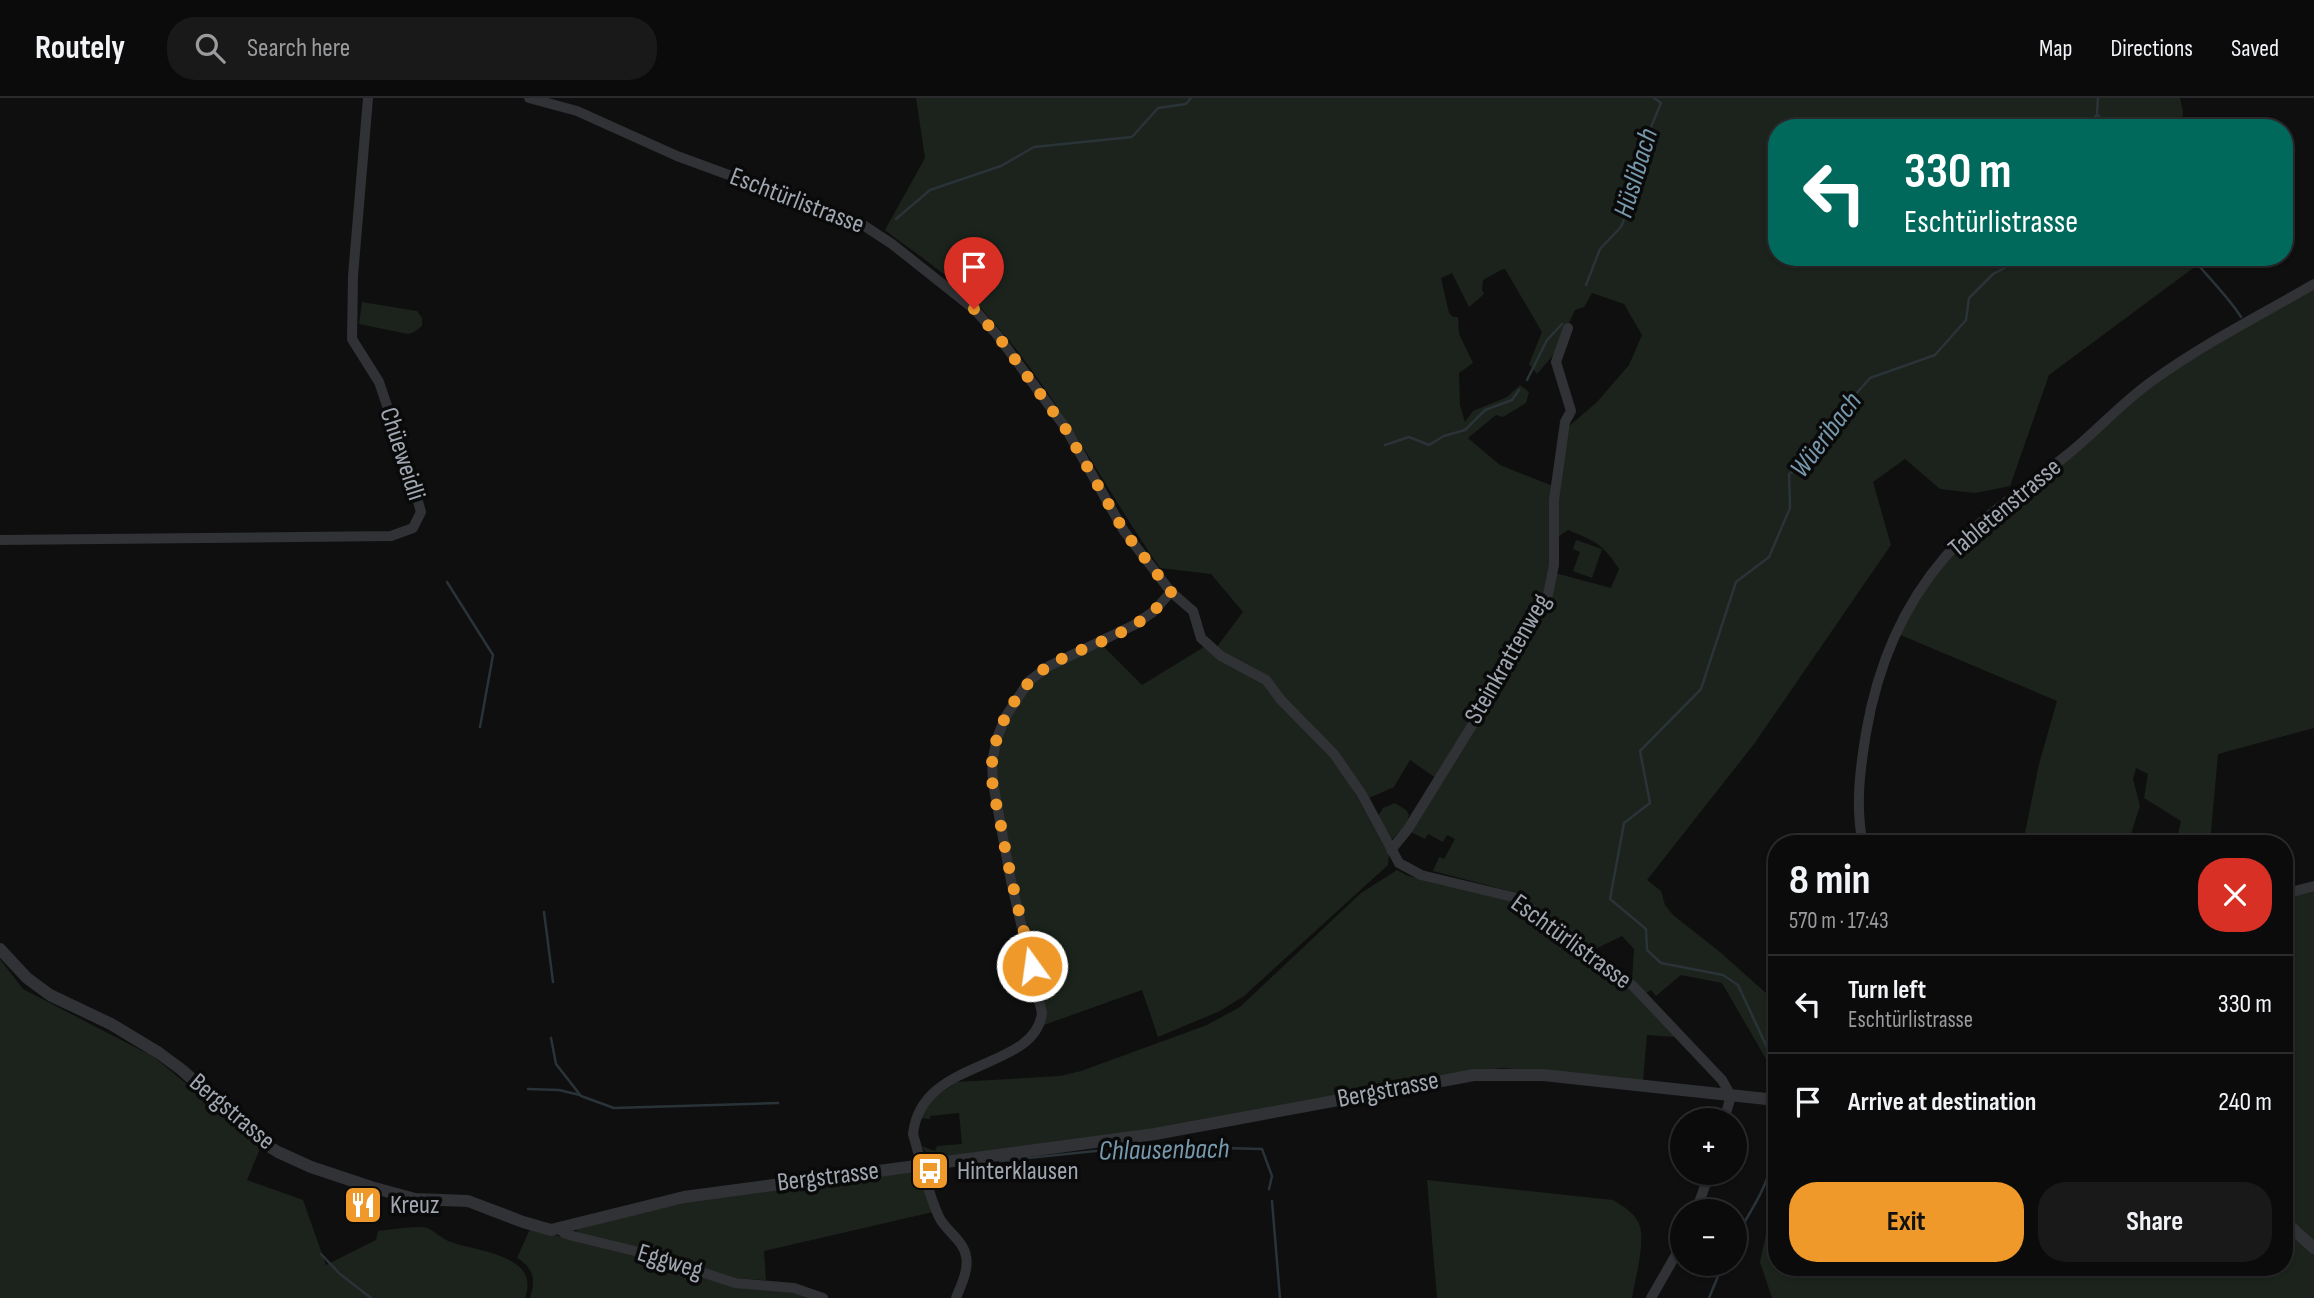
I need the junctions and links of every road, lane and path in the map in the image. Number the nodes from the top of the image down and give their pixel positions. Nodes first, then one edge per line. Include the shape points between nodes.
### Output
1 (368, 98) edge
2 (529, 98) edge
3 (2314, 284) edge
4 (1568, 328) dead end
5 (0, 540) edge
6 (1171, 592) junction
7 (1862, 835) edge
8 (1391, 850) junction
9 (2314, 886) edge
10 (2293, 892) edge
11 (0, 949) edge
12 (1731, 1096) junction
13 (1768, 1099) edge
14 (1728, 1108) edge
15 (923, 1166) junction
16 (560, 1229) junction
17 (2293, 1229) edge
18 (2314, 1248) edge
19 (1670, 1265) edge
20 (823, 1298) edge
21 (956, 1298) edge
22 (1651, 1298) edge

1 - 5 street, Chüeweidli via 352,339 379,382 409,470 421,512 413,528 391,536
2 - 6 street, Eschtürlistrasse via 577,111 677,156 860,223 892,244 974,309 998,336 1065,428 1124,531
3 - 7 street, Tabletenstrasse via 2153,380 2069,454 2003,504 1947,555 1923,584 1890,647 1868,724 1860,772
4 - 8 street, Steinkrattenweg via 1556,362 1571,411 1565,422 1554,500 1554,565 1547,599 1420,810
6 - 8 street, Eschtürlistrasse via 1193,611 1200,638 1221,656 1266,680 1334,754
6 - 15 street via 1134,625 1049,666 1029,681 1006,716 992,762 993,783 1041,1018 1038,1029 1024,1043 930,1095 917,1115 913,1134
8 - 12 street, Eschtürlistrasse via 1399,863 1413,872 1506,894 1528,904 1560,939 1634,988 1722,1080
9 - 10 street
11 - 16 street, Bergstrasse via 50,995 159,1052 260,1141 289,1157 328,1174 404,1196 468,1201 536,1227
12 - 13 street, Bergstrasse
12 - 14 street
12 - 15 street, Bergstrasse via 1543,1075 1474,1075 1155,1134
15 - 16 street, Bergstrasse via 684,1197
15 - 21 street via 939,1216 966,1256
16 - 20 street, Eggweg via 734,1283 793,1288
17 - 18 street
19 - 22 street

